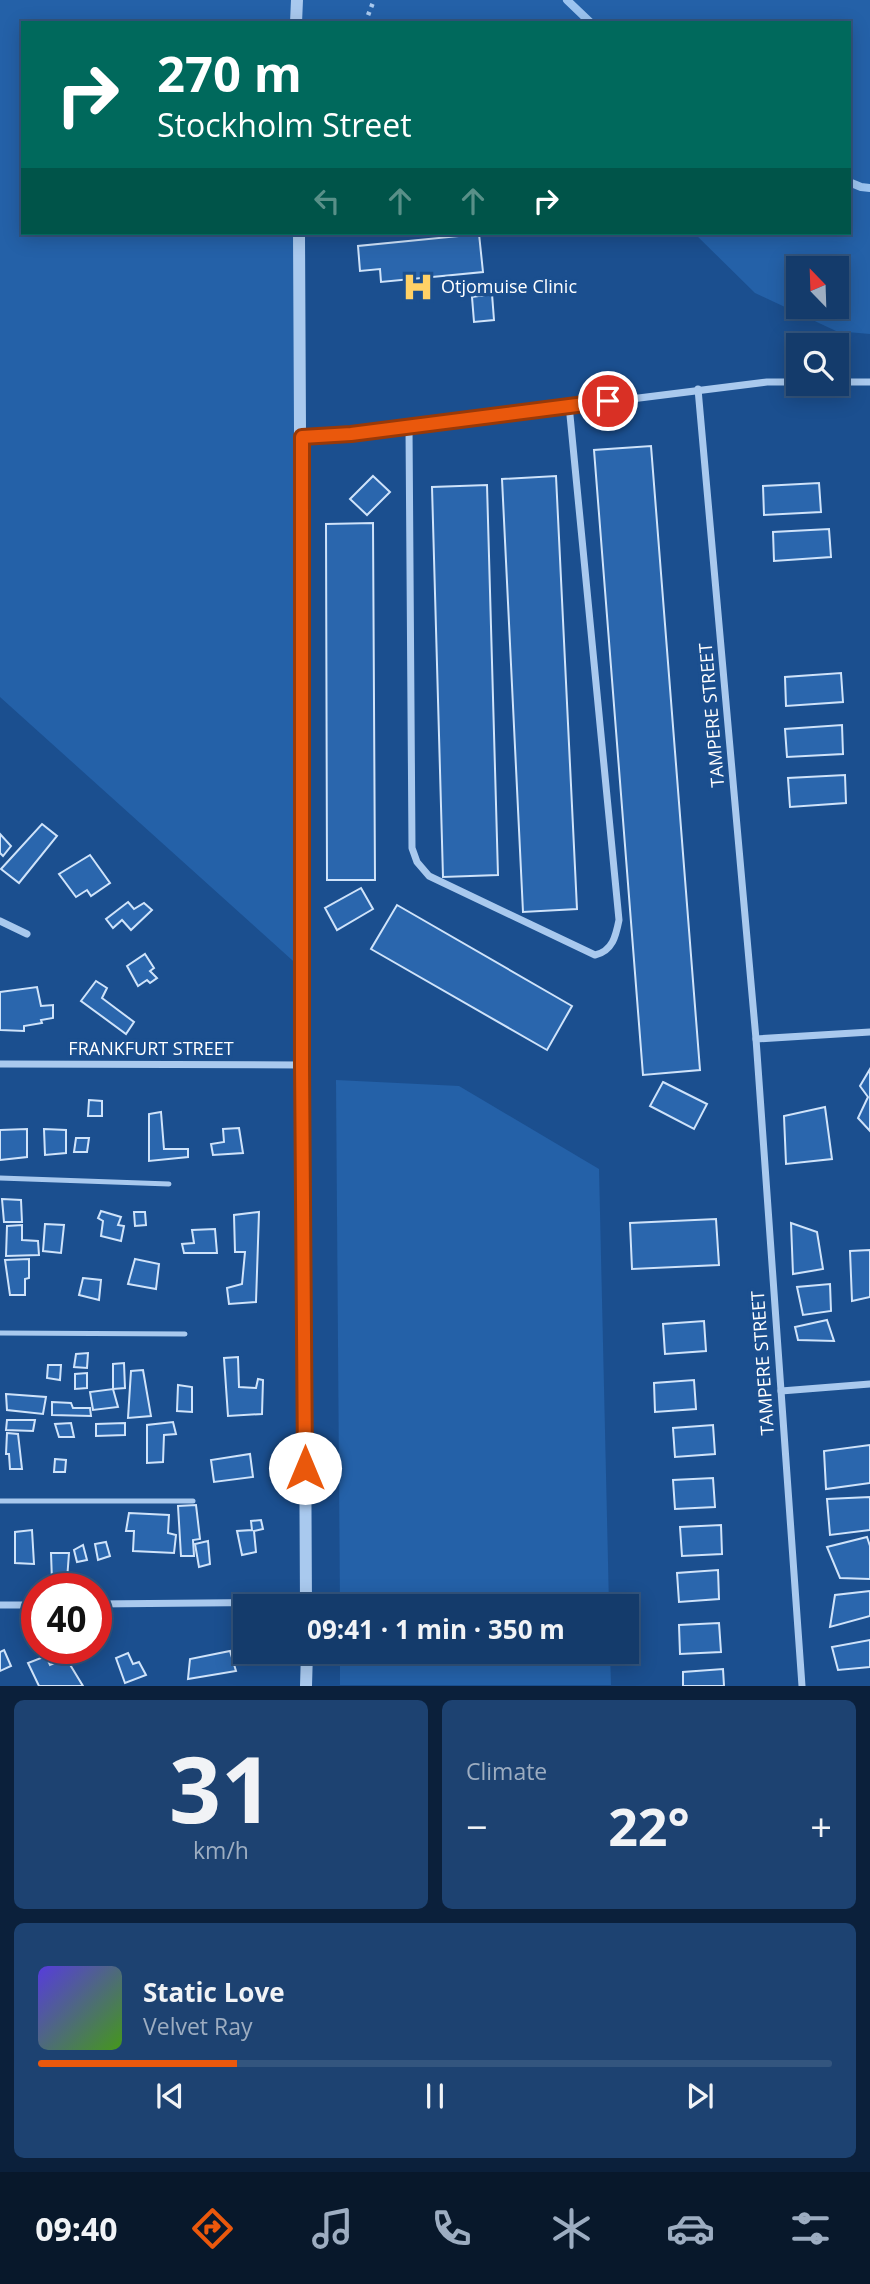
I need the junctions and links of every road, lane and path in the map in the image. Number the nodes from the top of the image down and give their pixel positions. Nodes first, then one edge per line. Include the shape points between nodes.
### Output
1 (297, 0) edge
2 (374, 0) edge
3 (296, 21) edge
4 (366, 21) edge
5 (299, 235) edge
6 (786, 382) edge
7 (849, 382) edge
8 (870, 382) edge
9 (698, 389) junction
10 (569, 405) junction
11 (409, 427) junction
12 (302, 437) junction
13 (0, 921) edge
14 (27, 934) dead end
15 (870, 1032) edge
16 (757, 1039) junction
17 (0, 1064) edge
18 (302, 1065) junction
19 (0, 1178) edge
20 (169, 1184) dead end
21 (0, 1333) edge
22 (185, 1334) dead end
23 (870, 1384) edge
24 (781, 1391) junction
25 (0, 1501) edge
26 (193, 1501) dead end
27 (306, 1594) edge
28 (112, 1604) edge
29 (233, 1604) edge
30 (0, 1605) edge
31 (21, 1605) edge
32 (307, 1664) edge
33 (306, 1685) edge
34 (802, 1685) edge

1 - 3 street
2 - 4 path
5 - 12 street
6 - 9 street
7 - 8 street
9 - 10 street
9 - 16 street, TAMPERE STREET
10 - 11 street
10 - 11 street via 619,920 615,940 595,955 429,876 412,848
11 - 12 street
12 - 18 street
13 - 14 street
15 - 16 street
16 - 24 street, TAMPERE STREET
17 - 18 street, FRANKFURT STREET
18 - 27 street
19 - 20 lane
21 - 22 lane
23 - 24 street
24 - 34 street, TAMPERE STREET
25 - 26 lane
28 - 29 street
30 - 31 street
32 - 33 street

